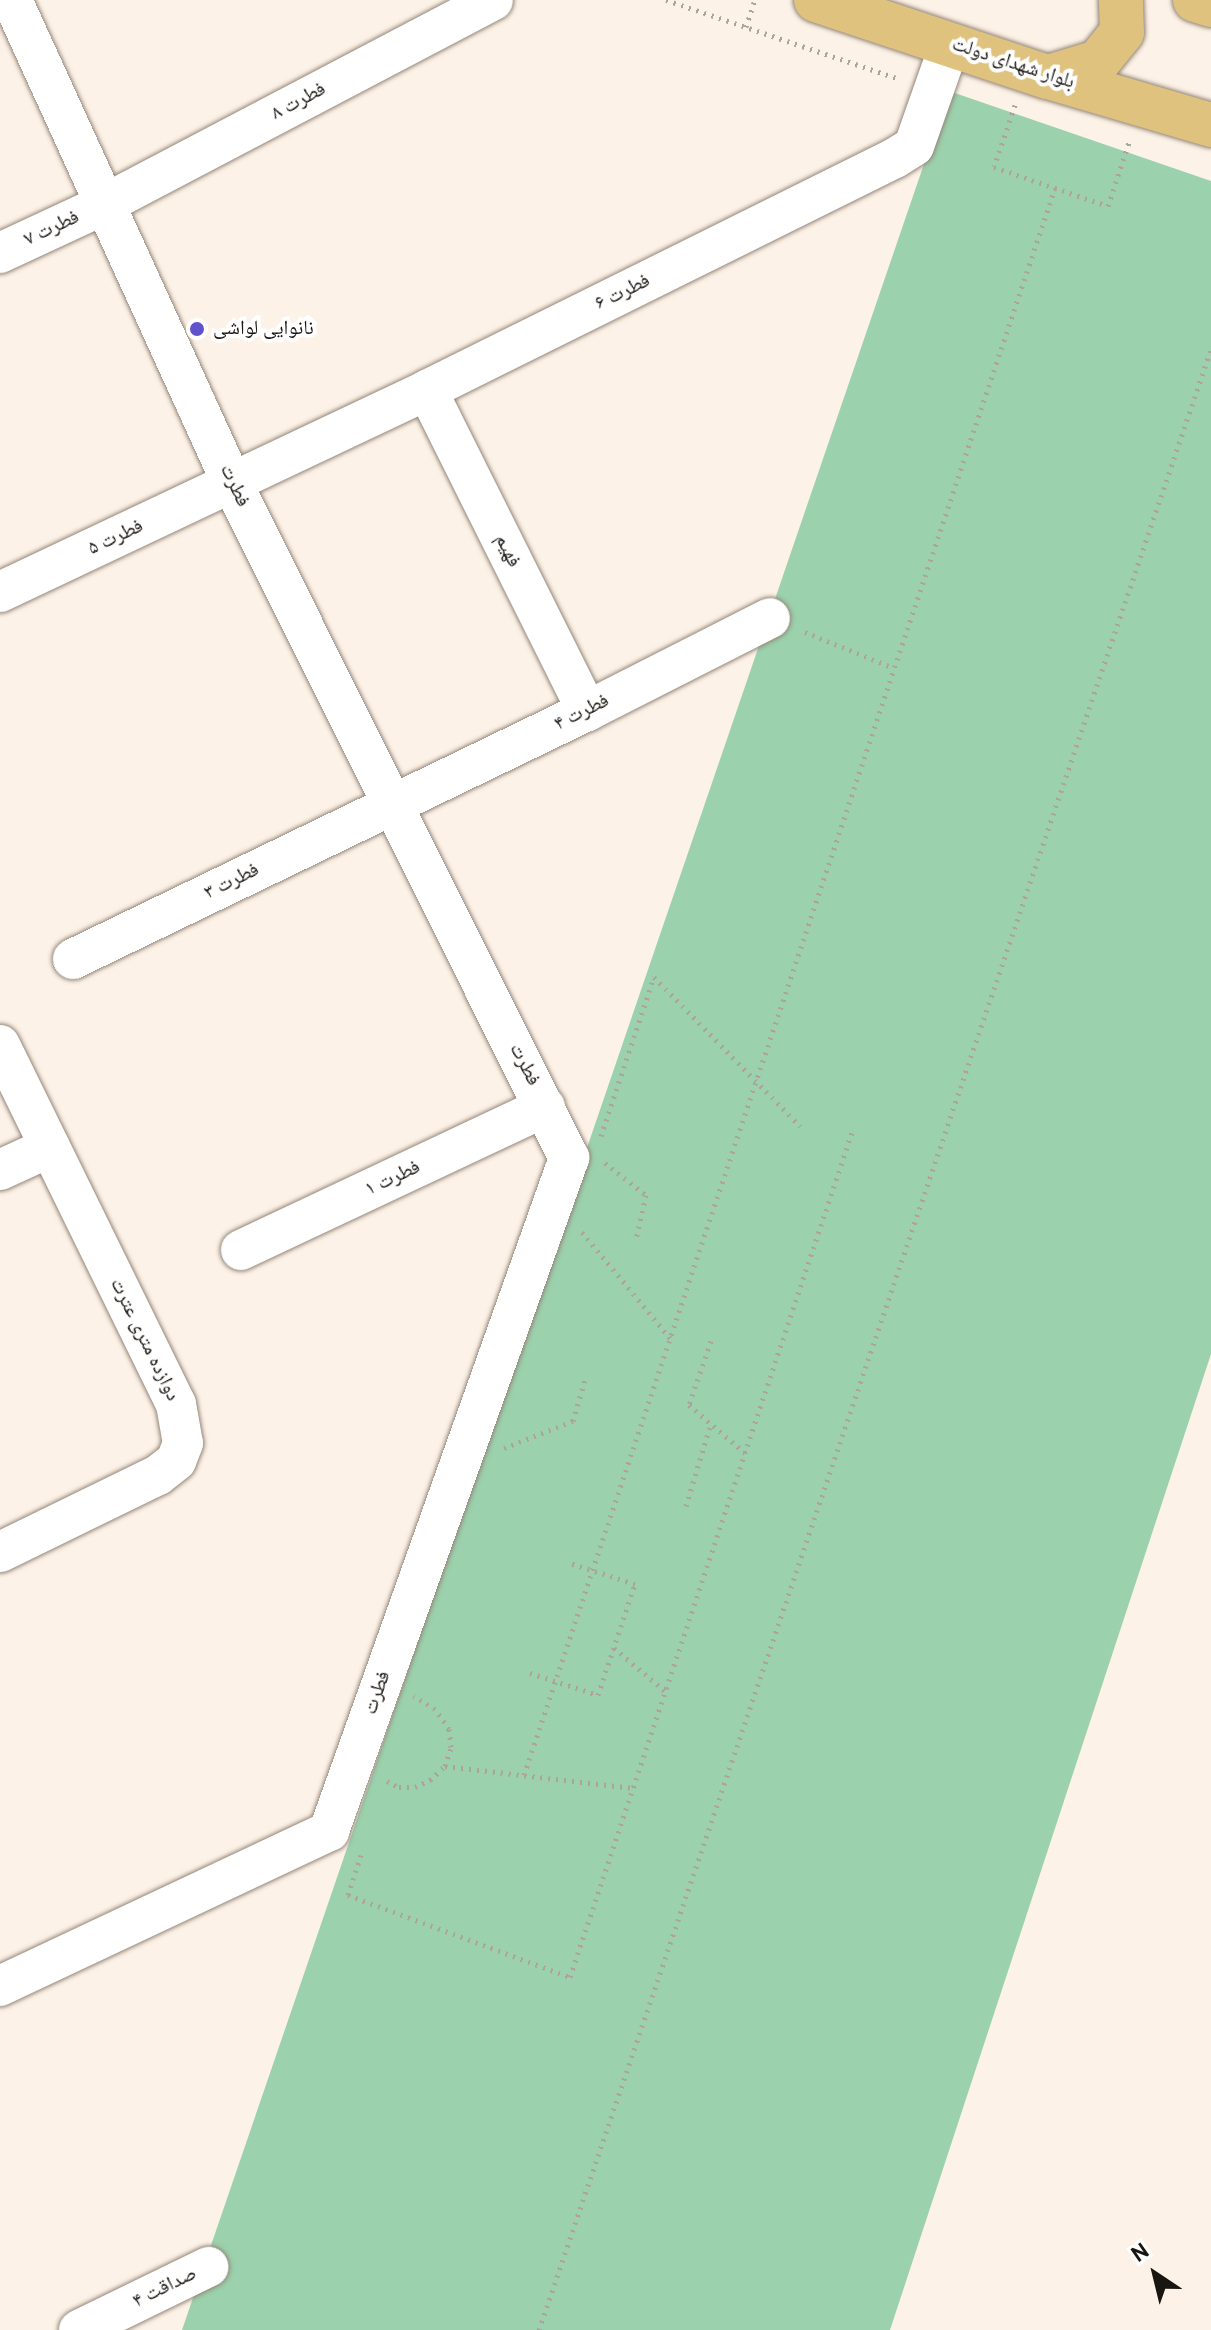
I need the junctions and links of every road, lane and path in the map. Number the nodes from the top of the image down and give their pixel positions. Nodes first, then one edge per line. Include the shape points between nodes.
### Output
1 (12, 0) edge
2 (493, 0) edge
3 (666, 0) edge
4 (755, 0) edge
5 (816, 0) edge
6 (1121, 0) edge
7 (1195, 0) edge
8 (1211, 5) edge
9 (746, 27) junction
10 (950, 44) junction
11 (1038, 73) junction
12 (934, 90) junction
13 (1142, 105) junction
14 (1211, 125) edge
15 (1055, 188) junction
16 (105, 204) junction
17 (0, 253) edge
18 (1211, 349) edge
19 (427, 390) junction
20 (232, 483) junction
21 (0, 592) edge
22 (770, 618) joint
23 (894, 668) junction
24 (587, 711) junction
25 (391, 805) junction
26 (73, 959) dead end
27 (654, 977) dead end
28 (0, 1045) edge
29 (756, 1083) junction
30 (545, 1107) junction
31 (800, 1126) dead end
32 (852, 1132) dead end
33 (50, 1147) junction
34 (595, 1155) dead end
35 (0, 1170) edge
36 (556, 1200) junction
37 (636, 1239) dead end
38 (241, 1250) dead end
39 (671, 1338) junction
40 (711, 1341) dead end
41 (586, 1376) dead end
42 (711, 1423) junction
43 (496, 1451) dead end
44 (745, 1453) junction
45 (686, 1506) dead end
46 (0, 1552) edge
47 (567, 1562) dead end
48 (593, 1570) junction
49 (614, 1648) junction
50 (530, 1673) dead end
51 (555, 1681) junction
52 (665, 1691) junction
53 (414, 1696) dead end
54 (445, 1766) junction
55 (524, 1775) junction
56 (386, 1780) dead end
57 (633, 1788) junction
58 (348, 1895) dead end
59 (0, 1986) edge
60 (208, 2267) dead end
61 (79, 2330) edge
62 (539, 2330) edge

1 - 16 street, فطرت
2 - 16 street, فطرت ۸
3 - 9 path
4 - 9 path
5 - 10 main road, بلوار شهدای دولت
6 - 11 main road via 1122,32 1098,62
7 - 8 main road
9 - 12 path
10 - 11 main road, بلوار شهدای دولت
10 - 12 street, فطرت ۶
11 - 13 main road, بلوار شهدای دولت
11 - 15 path via 994,167
12 - 19 street, فطرت ۶ via 914,146 895,158
13 - 14 main road, بلوار شهدای دولت
13 - 15 path via 1108,206
15 - 23 path
16 - 17 street, فطرت ۷
16 - 20 street, فطرت
18 - 62 path
19 - 20 street, فطرت ۶
19 - 24 street, فهیم
20 - 21 street, فطرت ۵
20 - 25 street, فطرت
22 - 23 path
22 - 24 street, فطرت ۴
23 - 29 path
24 - 25 street, فطرت ۴
25 - 26 street, فطرت ۳
25 - 30 street, فطرت
27 - 29 path
28 - 33 street, دوازده متری عترت
29 - 31 path
29 - 39 path
30 - 36 street, فطرت via 569,1158
30 - 38 street, فطرت ۱
32 - 44 path
33 - 35 street
33 - 46 street, دوازده متری عترت via 176,1404 183,1443 176,1461 158,1475
34 - 37 path via 646,1195
36 - 39 path
36 - 59 street, فطرت via 329,1831
39 - 48 path
40 - 42 path via 689,1405
41 - 43 path via 573,1421
42 - 44 path
42 - 45 path
44 - 52 path
47 - 48 path
48 - 49 path via 635,1584
48 - 51 path
49 - 51 path via 598,1695
49 - 52 path
50 - 51 path
51 - 55 path
52 - 57 path
53 - 54 path via 435,1709 449,1729
54 - 55 path
54 - 56 path via 415,1787
55 - 57 path
57 - 58 path via 570,1977
60 - 61 street, صداقت ۴

